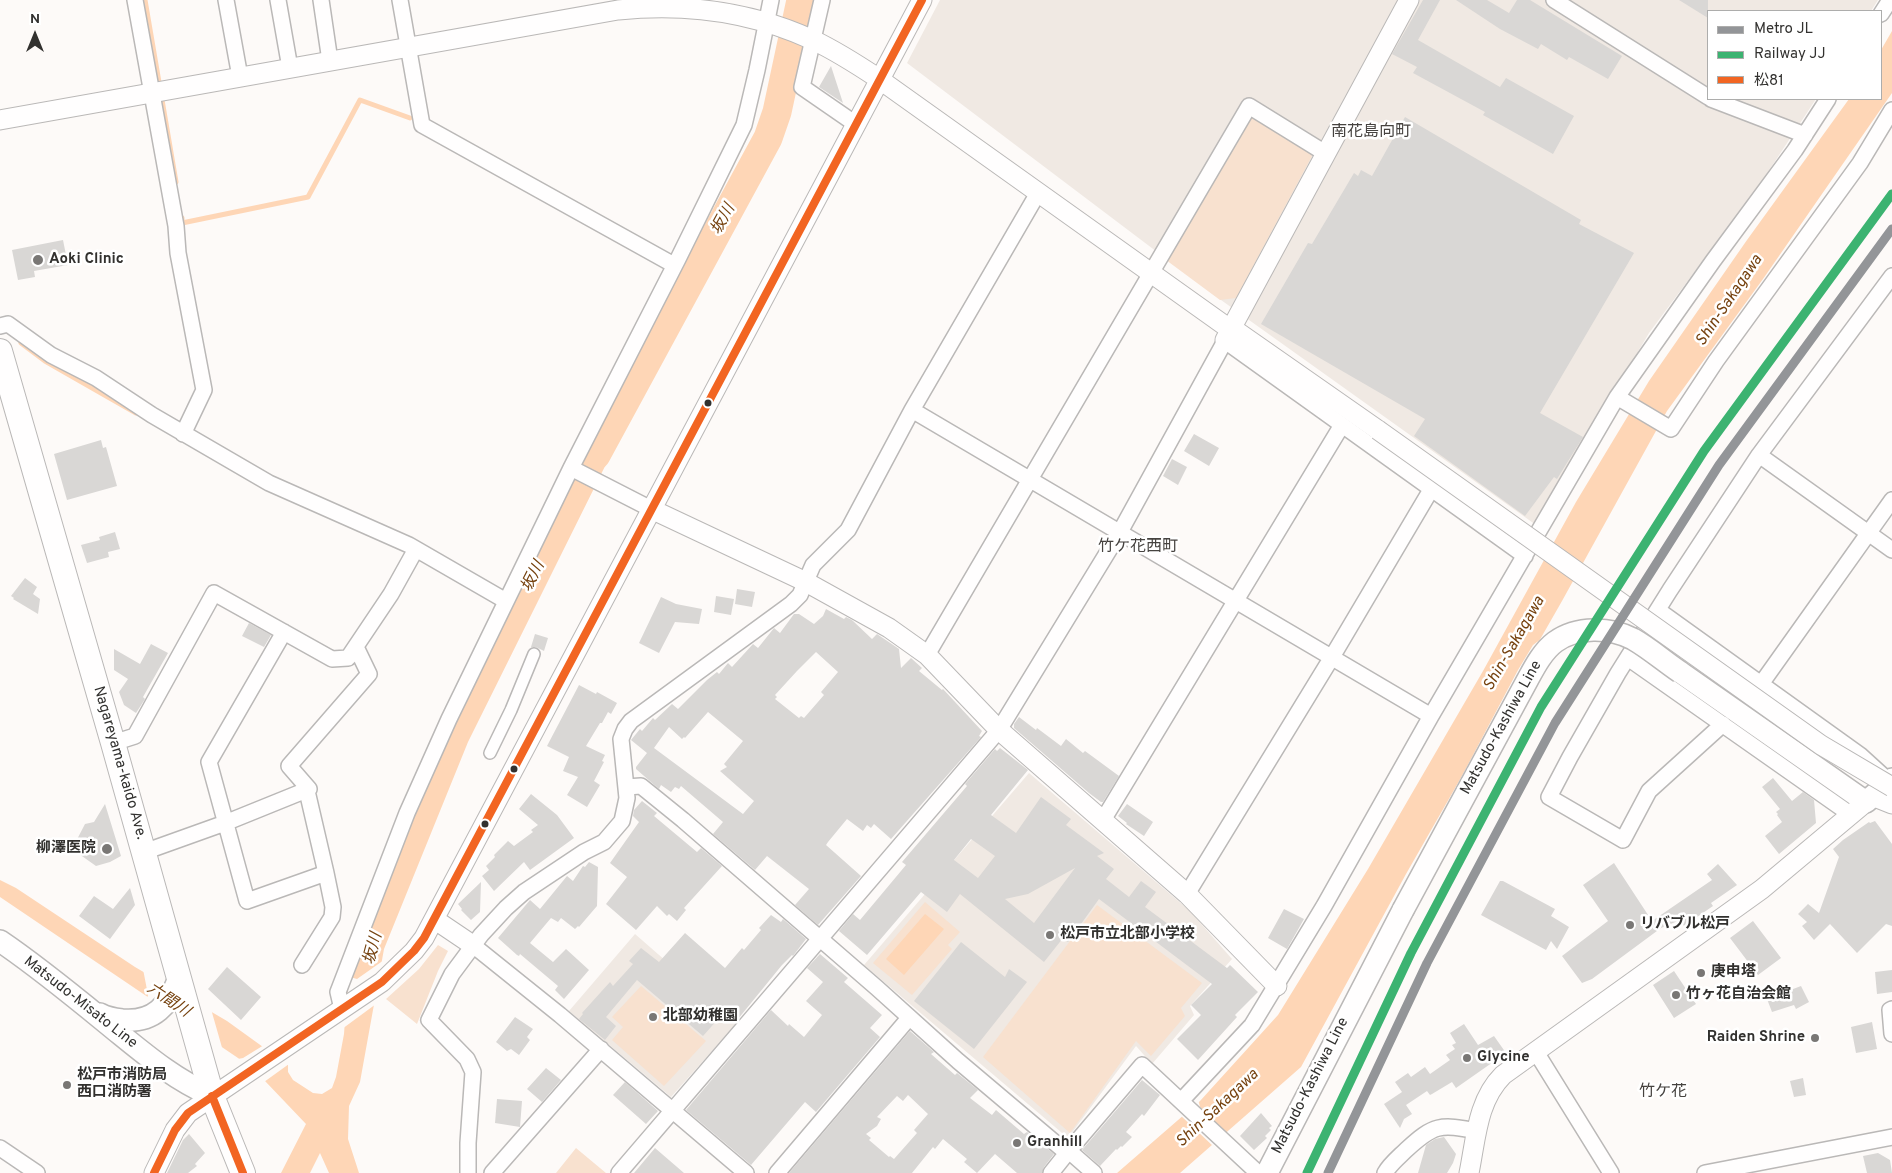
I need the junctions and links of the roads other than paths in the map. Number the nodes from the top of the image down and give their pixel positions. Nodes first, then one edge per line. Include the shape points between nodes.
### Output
1 (135, 0) edge
2 (226, 0) edge
3 (278, 0) edge
4 (320, 0) edge
5 (400, 0) edge
6 (771, 0) edge
7 (822, 0) edge
8 (922, 0) edge
9 (1409, 0) edge
10 (1554, 0) edge
11 (1890, 0) edge
12 (1882, 12) edge
13 (769, 23) junction
14 (811, 39) junction
15 (408, 48) junction
16 (330, 61) junction
17 (290, 68) junction
18 (240, 77) junction
19 (879, 79) junction
20 (151, 92) junction
21 (1707, 96) edge
22 (1715, 100) edge
23 (1827, 100) edge
24 (1892, 110) edge
25 (0, 120) edge
26 (857, 125) junction
27 (1805, 135) junction
28 (1326, 153) junction
29 (1038, 193) junction
30 (674, 265) junction
31 (1152, 273) junction
32 (1892, 276) edge
33 (0, 326) edge
34 (1229, 333) junction
35 (0, 351) edge
36 (1617, 397) junction
37 (912, 410) junction
38 (1342, 424) junction
39 (184, 434) junction
40 (1759, 455) junction
41 (573, 469) junction
42 (1029, 479) junction
43 (1432, 488) junction
44 (1892, 500) edge
45 (651, 509) junction
46 (1120, 532) junction
47 (1869, 533) junction
48 (416, 549) junction
49 (1892, 550) edge
50 (1525, 556) junction
51 (806, 582) junction
52 (506, 601) junction
53 (1237, 601) junction
54 (1658, 610) junction
55 (284, 632) junction
56 (356, 647) junction
57 (534, 654) dead end
58 (927, 656) junction
59 (1332, 657) junction
60 (1628, 658) junction
61 (1760, 684) junction
62 (1432, 716) junction
63 (1723, 724) junction
64 (998, 730) junction
65 (113, 743) junction
66 (490, 753) dead end
67 (1891, 782) edge
68 (626, 787) junction
69 (307, 791) junction
70 (1863, 804) junction
71 (1892, 804) edge
72 (1103, 820) junction
73 (225, 823) junction
74 (144, 852) junction
75 (326, 873) junction
76 (1187, 894) junction
77 (434, 919) junction
78 (820, 940) junction
79 (0, 941) edge
80 (474, 946) junction
81 (302, 965) dead end
82 (178, 978) junction
83 (1277, 986) junction
84 (344, 1008) junction
85 (1892, 1009) edge
86 (91, 1010) junction
87 (909, 1018) junction
88 (1892, 1034) edge
89 (601, 1049) junction
90 (1536, 1052) junction
91 (212, 1096) junction
92 (1183, 1103) junction
93 (673, 1110) junction
94 (1477, 1131) junction
95 (1892, 1137) edge
96 (0, 1148) edge
97 (1068, 1152) junction
98 (1736, 1170) edge
99 (37, 1173) edge
100 (154, 1173) edge
101 (243, 1173) edge
102 (468, 1173) edge
103 (492, 1173) edge
104 (620, 1173) edge
105 (746, 1173) edge
106 (777, 1173) edge
107 (1051, 1173) edge
108 (1094, 1173) edge
109 (1258, 1173) edge
110 (1267, 1173) edge
111 (1385, 1173) edge
112 (1469, 1173) edge
113 (1612, 1173) edge
114 (1705, 1173) edge

1 - 20 street
2 - 18 street
3 - 17 street
4 - 16 street
5 - 15 street
6 - 13 street
7 - 14 street
8 - 19 street
9 - 28 street
10 - 21 street
11 - 12 street
13 - 14 street
13 - 15 street via 698,9 642,7
13 - 30 street via 744,125
14 - 19 street
14 - 26 street via 802,87
15 - 16 street
15 - 30 street via 422,125
16 - 17 street
17 - 18 street
18 - 20 street
19 - 26 street
19 - 29 street
20 - 25 street
20 - 39 street via 204,390
22 - 27 street
23 - 27 street
24 - 36 street via 1860,163 1716,360 1671,429
26 - 45 street
27 - 36 street
28 - 31 street via 1249,106
28 - 34 street
29 - 31 street
29 - 37 street
30 - 41 street
31 - 34 street
31 - 42 street
32 - 40 street
33 - 39 street via 8,324 51,355 96,378
34 - 38 street
34 - 46 street
34 - 67 street, bridge via 1378,430 1821,745
35 - 65 main road, Nagareyama-kaido Ave.
36 - 50 street
37 - 42 street
37 - 51 street via 848,530 812,565
38 - 43 street
38 - 53 street
39 - 48 street via 269,483
40 - 47 street
40 - 54 street
41 - 45 street
41 - 52 street
42 - 46 street
42 - 58 street
43 - 50 street
43 - 59 street
44 - 47 street
45 - 51 street
45 - 77 street
46 - 53 street
46 - 64 street
47 - 49 street
47 - 61 street
48 - 52 street
48 - 56 street
50 - 62 street
51 - 58 street via 890,628
51 - 68 street via 791,604 631,721 621,739
52 - 84 street via 407,813 338,992
53 - 59 street
53 - 72 street
54 - 60 street
54 - 61 street
55 - 56 street via 332,659 348,658
55 - 65 street via 214,593 135,736
55 - 73 street via 209,762
56 - 69 street via 369,674 289,766 309,789
57 - 66 street
58 - 64 street
59 - 62 street
59 - 76 street
60 - 63 street
60 - 63 street via 1549,797 1623,840 1649,791
61 - 67 street via 1860,755
62 - 83 street
63 - 70 street
64 - 72 street
64 - 78 street
65 - 74 main road, Nagareyama-kaido Ave.
67 - 70 main road
68 - 78 street via 641,786
68 - 80 street via 622,821 612,834 524,892
69 - 73 street
69 - 75 street
70 - 71 street
70 - 90 street via 1762,889
70 - 110 main road, Matsudo-Kashiwa Line, bridge via 1633,639 1617,632 1595,629 1556,641 1545,651 1528,679 1403,910
72 - 76 street
73 - 74 street
73 - 75 street via 247,901
74 - 82 main road, Nagareyama-kaido Ave.
75 - 81 street via 332,916
76 - 83 street
77 - 80 street
77 - 84 street via 414,952 382,982
78 - 87 street
78 - 93 street
79 - 86 main road, Matsudo-Misato Line
80 - 89 street
80 - 102 street via 452,974 429,1020 467,1059 473,1072
82 - 86 main road via 170,998 149,1017 129,1021
82 - 91 main road, Nagareyama-kaido Ave.
83 - 92 street via 1252,1025
84 - 91 street
85 - 88 street
86 - 91 main road, Matsudo-Misato Line via 175,1077
87 - 97 street
87 - 106 street
89 - 93 street
89 - 103 street
90 - 94 street via 1494,1084 1484,1102
90 - 113 street
91 - 100 street via 181,1120
91 - 101 main road, Nagareyama-kaido Ave.
92 - 97 street via 1142,1065
92 - 109 street
93 - 104 street
93 - 105 street
94 - 111 street via 1433,1128
94 - 112 street
95 - 98 street
96 - 99 street
97 - 107 street
97 - 108 street
98 - 114 street

